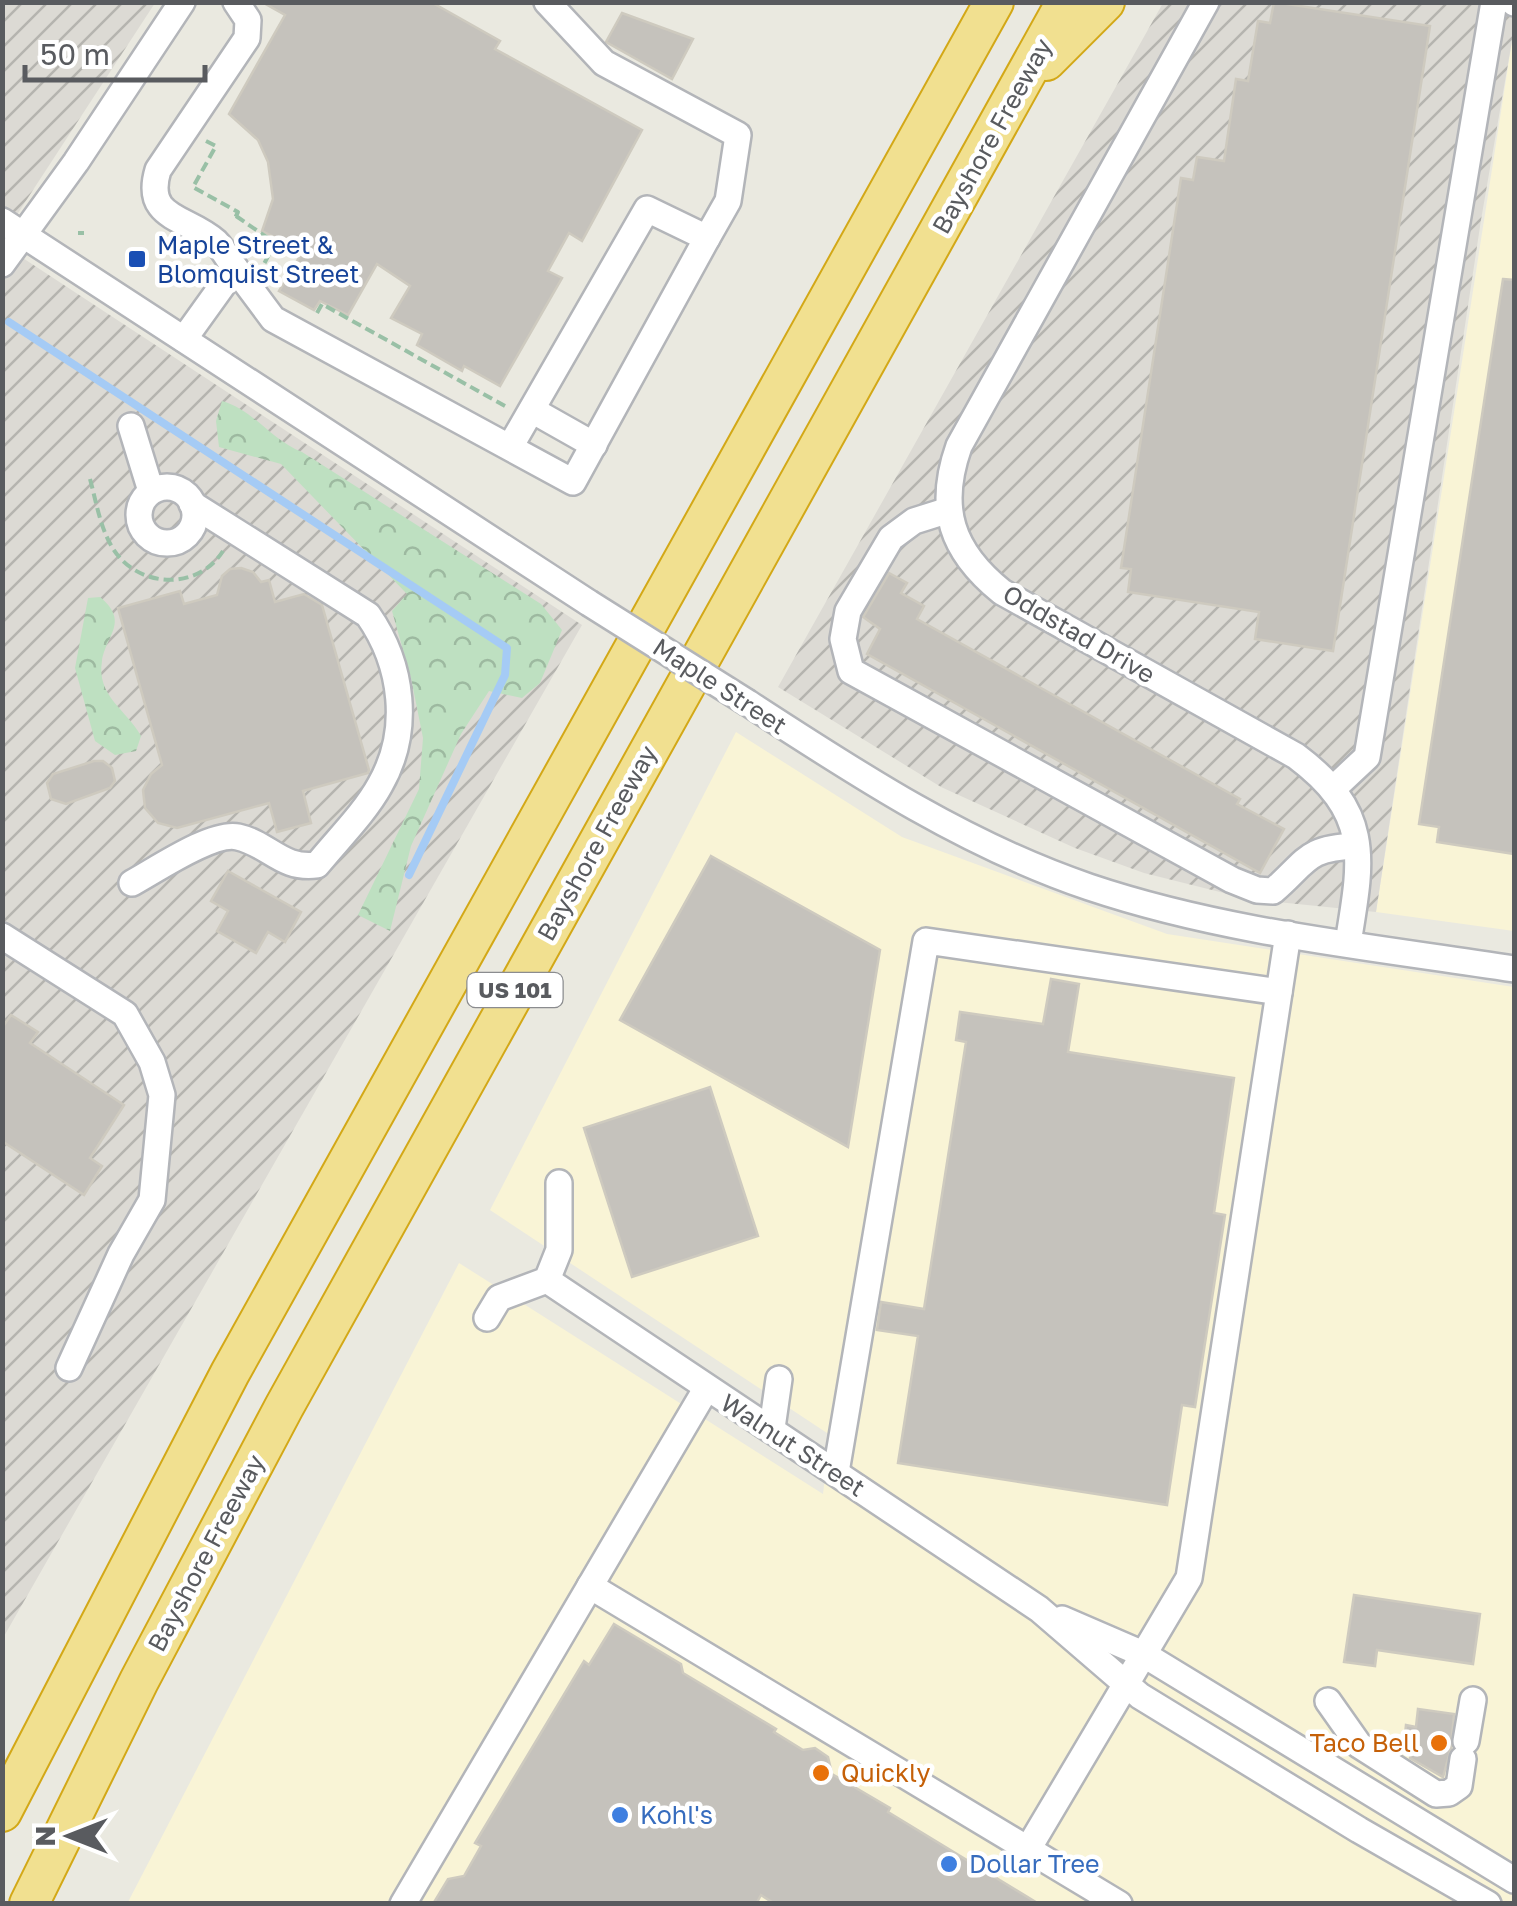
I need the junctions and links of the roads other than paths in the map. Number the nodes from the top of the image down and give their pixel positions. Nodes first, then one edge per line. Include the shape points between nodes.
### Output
1 (182, 2) edge
2 (236, 2) edge
3 (547, 2) edge
4 (992, 2) edge
5 (1066, 2) edge
6 (1105, 2) edge
7 (1206, 2) edge
8 (1494, 2) edge
9 (1019, 87) junction
10 (2, 221) edge
11 (24, 236) junction
12 (707, 238) junction
13 (2, 264) edge
14 (247, 269) junction
15 (184, 339) junction
16 (529, 414) junction
17 (131, 426) dead end
18 (594, 445) junction
19 (510, 447) junction
20 (151, 491) junction
21 (192, 504) junction
22 (950, 510) junction
23 (1334, 788) junction
24 (1356, 846) junction
25 (132, 883) dead end
26 (1288, 934) junction
27 (2, 936) edge
28 (1348, 943) junction
29 (1514, 969) edge
30 (1278, 992) junction
31 (560, 1183) dead end
32 (546, 1280) junction
33 (487, 1318) dead end
34 (69, 1368) dead end
35 (779, 1379) dead end
36 (706, 1388) junction
37 (772, 1428) junction
38 (836, 1472) junction
39 (590, 1586) junction
40 (1039, 1609) junction
41 (1143, 1654) junction
42 (1126, 1683) junction
43 (1473, 1700) dead end
44 (1328, 1701) dead end
45 (2, 1812) edge
46 (1028, 1849) junction
47 (1514, 1880) edge
48 (29, 1904) edge
49 (403, 1904) edge
50 (1118, 1904) edge
51 (1488, 1904) edge

1 - 11 street
2 - 14 street via 248,20 247,38 158,170 154,199
3 - 12 street via 604,63 738,135 728,201
4 - 45 highway, US 101 via 230,1373
5 - 9 highway, Bayshore Freeway / US 101
6 - 9 highway
7 - 22 street, Oddstad Drive via 959,446 950,473
8 - 23 street via 1367,758
9 - 48 highway, Bayshore Freeway / US 101 via 275,1423
10 - 11 street, Maple Street
11 - 13 street
11 - 15 street, Maple Street
12 - 16 street via 647,208
12 - 18 street
14 - 15 street
14 - 19 street via 273,320
15 - 26 street, Maple Street, bridge via 876,786 984,844 1088,886
16 - 18 street
16 - 19 street
17 - 20 street
18 - 19 street via 573,482
20 - 21 street via 172,487
20 - 21 street via 140,520 162,542 191,530
21 - 25 street via 368,615 383,636 401,722 381,785 317,865 299,868 238,836 216,838
22 - 23 street, Oddstad Drive via 963,552 1002,592 1296,756
22 - 24 street via 914,521 891,538 848,611 843,639 851,671 1257,890 1273,891 1306,856
23 - 24 street, Oddstad Drive
24 - 28 street, Oddstad Drive via 1359,874
26 - 28 street, Maple Street
26 - 30 street
27 - 34 street via 125,1014 162,1095 152,1200
28 - 29 street, Maple Street
30 - 38 street via 926,941
30 - 41 street via 1188,1578
31 - 32 street via 559,1250
32 - 33 street via 499,1298
32 - 36 street, Walnut Street
35 - 37 street
36 - 37 street, Walnut Street
36 - 39 street
37 - 38 street, Walnut Street
38 - 40 street, Walnut Street
39 - 46 street
39 - 49 street
40 - 41 street, Walnut Street
40 - 42 street, Walnut Street
41 - 42 street
41 - 47 street, Walnut Street
42 - 46 street
42 - 51 street, Walnut Street
43 - 44 street via 1459,1786 1450,1794 1436,1794 1359,1746
46 - 50 street

